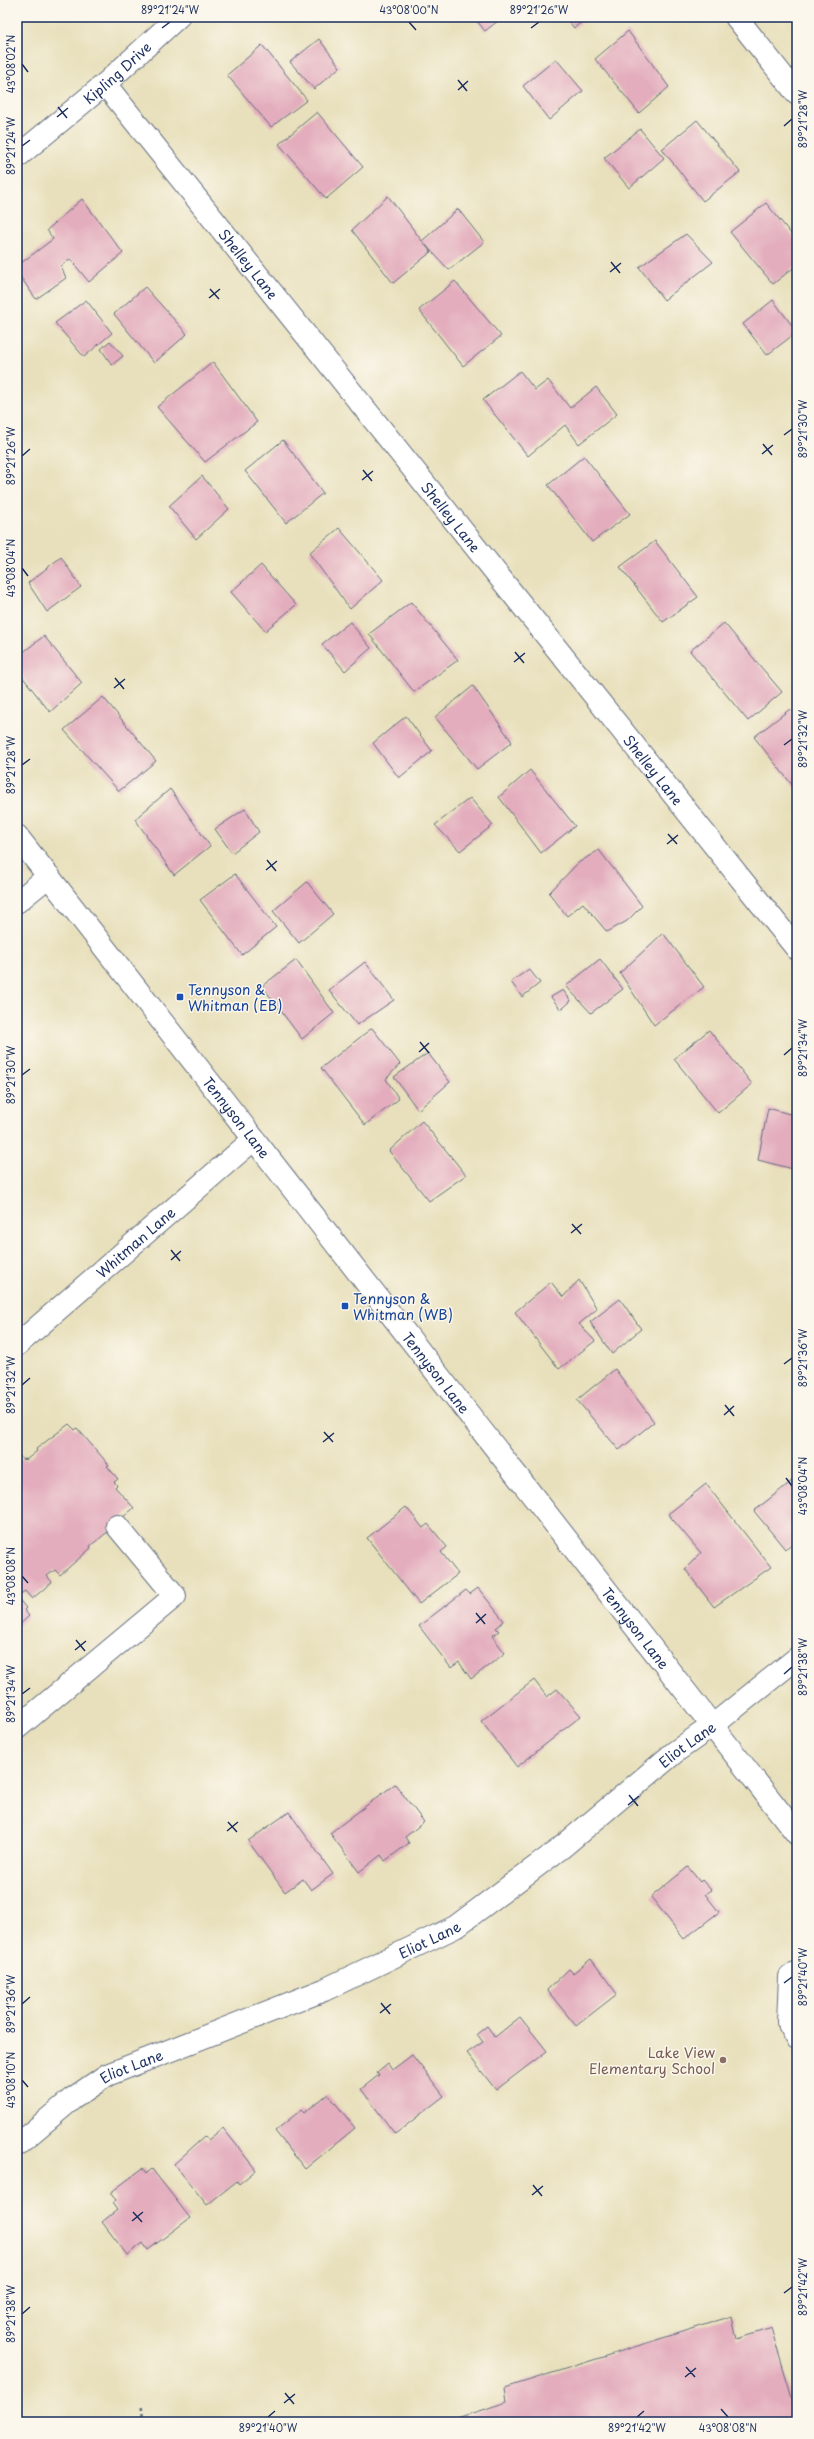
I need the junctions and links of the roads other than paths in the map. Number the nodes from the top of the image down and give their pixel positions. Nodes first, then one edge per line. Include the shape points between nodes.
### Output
1 (178, 17) edge
2 (736, 17) edge
3 (104, 84) junction
4 (797, 94) edge
5 (17, 157) edge
6 (17, 836) edge
7 (49, 876) junction
8 (17, 902) edge
9 (797, 949) edge
10 (254, 1140) junction
11 (17, 1345) edge
12 (117, 1526) dead end
13 (797, 1658) edge
14 (712, 1726) junction
15 (17, 1728) edge
16 (797, 1834) edge
17 (797, 1972) edge
18 (797, 2038) edge
19 (17, 2145) edge

1 - 3 street, Kipling Drive
2 - 4 street
3 - 5 street, Kipling Drive
3 - 9 street, Shelley Lane
6 - 7 street, Tennyson Lane
7 - 8 street
7 - 10 street, Tennyson Lane
10 - 11 street, Whitman Lane
10 - 14 street, Tennyson Lane
12 - 15 street via 175,1596
13 - 14 street, Eliot Lane
14 - 16 street, Tennyson Lane
14 - 19 street, Eliot Lane via 675,1752 561,1848 454,1927 324,1990 107,2075 72,2099
17 - 18 street via 790,1977 788,2022

